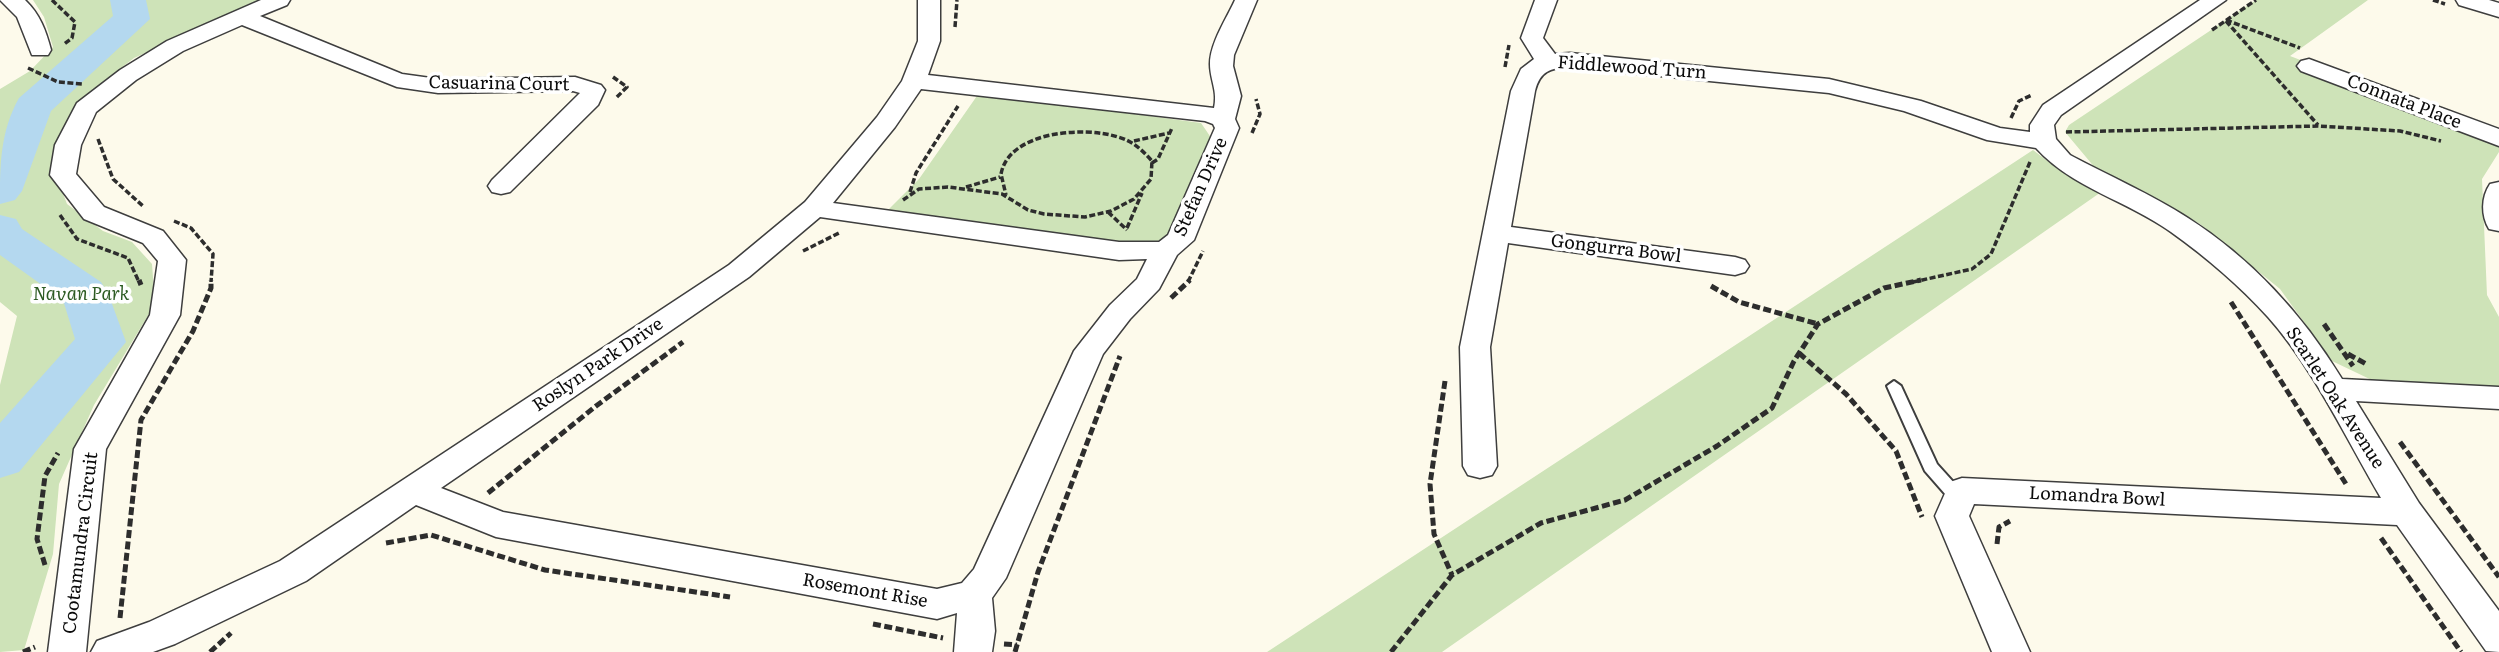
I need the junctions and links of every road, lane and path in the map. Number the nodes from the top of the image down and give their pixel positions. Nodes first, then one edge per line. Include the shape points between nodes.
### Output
1 (10, 0) edge
2 (279, 0) edge
3 (929, 0) edge
4 (1246, 0) edge
5 (1546, 0) edge
6 (2467, 0) edge
7 (2214, 10) edge
8 (2499, 10) edge
9 (240, 16) junction
10 (40, 51) dead end
11 (2308, 58) joint
12 (1549, 62) junction
13 (30, 71) dead end
14 (914, 81) junction
15 (969, 88) junction
16 (83, 90) dead end
17 (1254, 92) dead end
18 (1223, 119) junction
19 (2318, 126) junction
20 (1169, 134) dead end
21 (2499, 138) edge
22 (1249, 139) dead end
23 (1133, 142) junction
24 (2454, 144) dead end
25 (2045, 151) junction
26 (2021, 159) dead end
27 (1000, 177) junction
28 (500, 186) dead end
29 (962, 189) junction
30 (2499, 190) edge
31 (910, 192) junction
32 (1143, 192) junction
33 (1006, 195) junction
34 (54, 206) dead end
35 (814, 208) junction
36 (886, 218) junction
37 (2499, 223) edge
38 (1127, 228) dead end
39 (1496, 233) junction
40 (1208, 240) dead end
41 (1165, 250) junction
42 (1735, 266) dead end
43 (145, 293) dead end
44 (2225, 295) dead end
45 (1164, 304) dead end
46 (685, 341) dead end
47 (1123, 350) dead end
48 (1799, 353) junction
49 (1894, 386) dead end
50 (2333, 389) junction
51 (2499, 398) edge
52 (59, 452) dead end
53 (1480, 466) dead end
54 (412, 491) junction
55 (1958, 499) junction
56 (2362, 509) junction
57 (467, 510) junction
58 (2407, 512) junction
59 (2019, 517) dead end
60 (1924, 521) dead end
61 (431, 535) junction
62 (376, 549) dead end
63 (1998, 554) dead end
64 (47, 575) dead end
65 (974, 594) junction
66 (742, 599) dead end
67 (130, 614) dead end
68 (864, 622) dead end
69 (39, 635) dead end
70 (2499, 640) edge
71 (168, 642) edge
72 (68, 644) edge
73 (1017, 645) junction
74 (36, 647) junction
75 (974, 647) edge
76 (23, 652) edge
77 (110, 652) edge
78 (1015, 652) edge
79 (1391, 652) edge
80 (2011, 652) edge
81 (2461, 652) edge

1 - 10 street via 24,7
2 - 9 street, Cootamundra Circuit
3 - 14 street, Roslyn Park Drive via 929,41
4 - 18 street via 1222,55 1228,96
5 - 12 street via 1532,38
6 - 8 street
7 - 11 path
7 - 19 path
7 - 25 street via 2052,110 2042,125
9 - 28 street, Casuarina Court via 397,80 438,86 575,84 593,90 589,100
9 - 72 street, Cootamundra Circuit via 175,46 128,75 86,108 68,145 63,175 94,213 153,237 172,260 165,315 90,449
11 - 21 street, Connata Place
12 - 25 street, Fiddlewood Turn via 1599,62 1829,86 1912,106
12 - 39 street, Fiddlewood Turn via 1533,68 1526,80
13 - 16 path via 58,82 90,85
14 - 15 street, Stefan Drive
14 - 35 street, Roslyn Park Drive
15 - 18 street, Stefan Drive
15 - 31 path via 916,173
17 - 22 path via 1260,114
18 - 41 street, Stefan Drive via 1227,128 1180,240
19 - 24 path via 2400,131
19 - 25 path
20 - 23 path
23 - 27 path via 1090,130 1050,134 1018,149 1004,162
23 - 32 path via 1152,163 1152,177
25 - 26 path
25 - 48 path via 1991,254 1972,269 1884,288 1818,324
25 - 50 street, Scarlet Oak Avenue via 2160,213 2231,264 2278,311
27 - 29 path
27 - 33 path
29 - 31 path via 938,186
29 - 33 path
30 - 37 street
31 - 36 path
32 - 33 path via 1108,212 1081,217 1034,212
32 - 38 path
34 - 43 path via 77,239 128,257
35 - 36 street, Stefan Drive
35 - 54 street, Roslyn Park Drive via 739,271
36 - 41 street, Stefan Drive via 1119,251
39 - 42 street, Gongurra Bowl
39 - 53 street, Fiddlewood Turn via 1475,347
40 - 45 path via 1192,278
41 - 65 street via 1149,283 1089,351 988,578
44 - 56 path
46 - 57 path
47 - 73 path via 1038,572
48 - 60 path via 1846,394 1896,451
48 - 79 path via 1772,408 1625,500 1541,523 1452,575
49 - 55 lane via 1931,467
50 - 51 street
50 - 58 street, Scarlet Oak Avenue
52 - 64 path via 45,476 37,539
54 - 57 street, Rosemont Rise
54 - 71 street, Roslyn Park Drive via 293,571
55 - 56 street, Lomandra Bowl via 1962,491
55 - 80 street via 1952,516
56 - 58 street, Lomandra Bowl
56 - 81 path
57 - 61 path
57 - 65 street, Rosemont Rise via 496,524 937,604
58 - 70 street, Scarlet Oak Avenue
59 - 63 path via 1999,527
61 - 62 path
61 - 66 path via 545,569
65 - 75 street
67 - 72 path
68 - 75 path
69 - 74 path
71 - 77 street, Roslyn Park Drive
72 - 74 path
73 - 75 path
73 - 78 path
74 - 76 path

